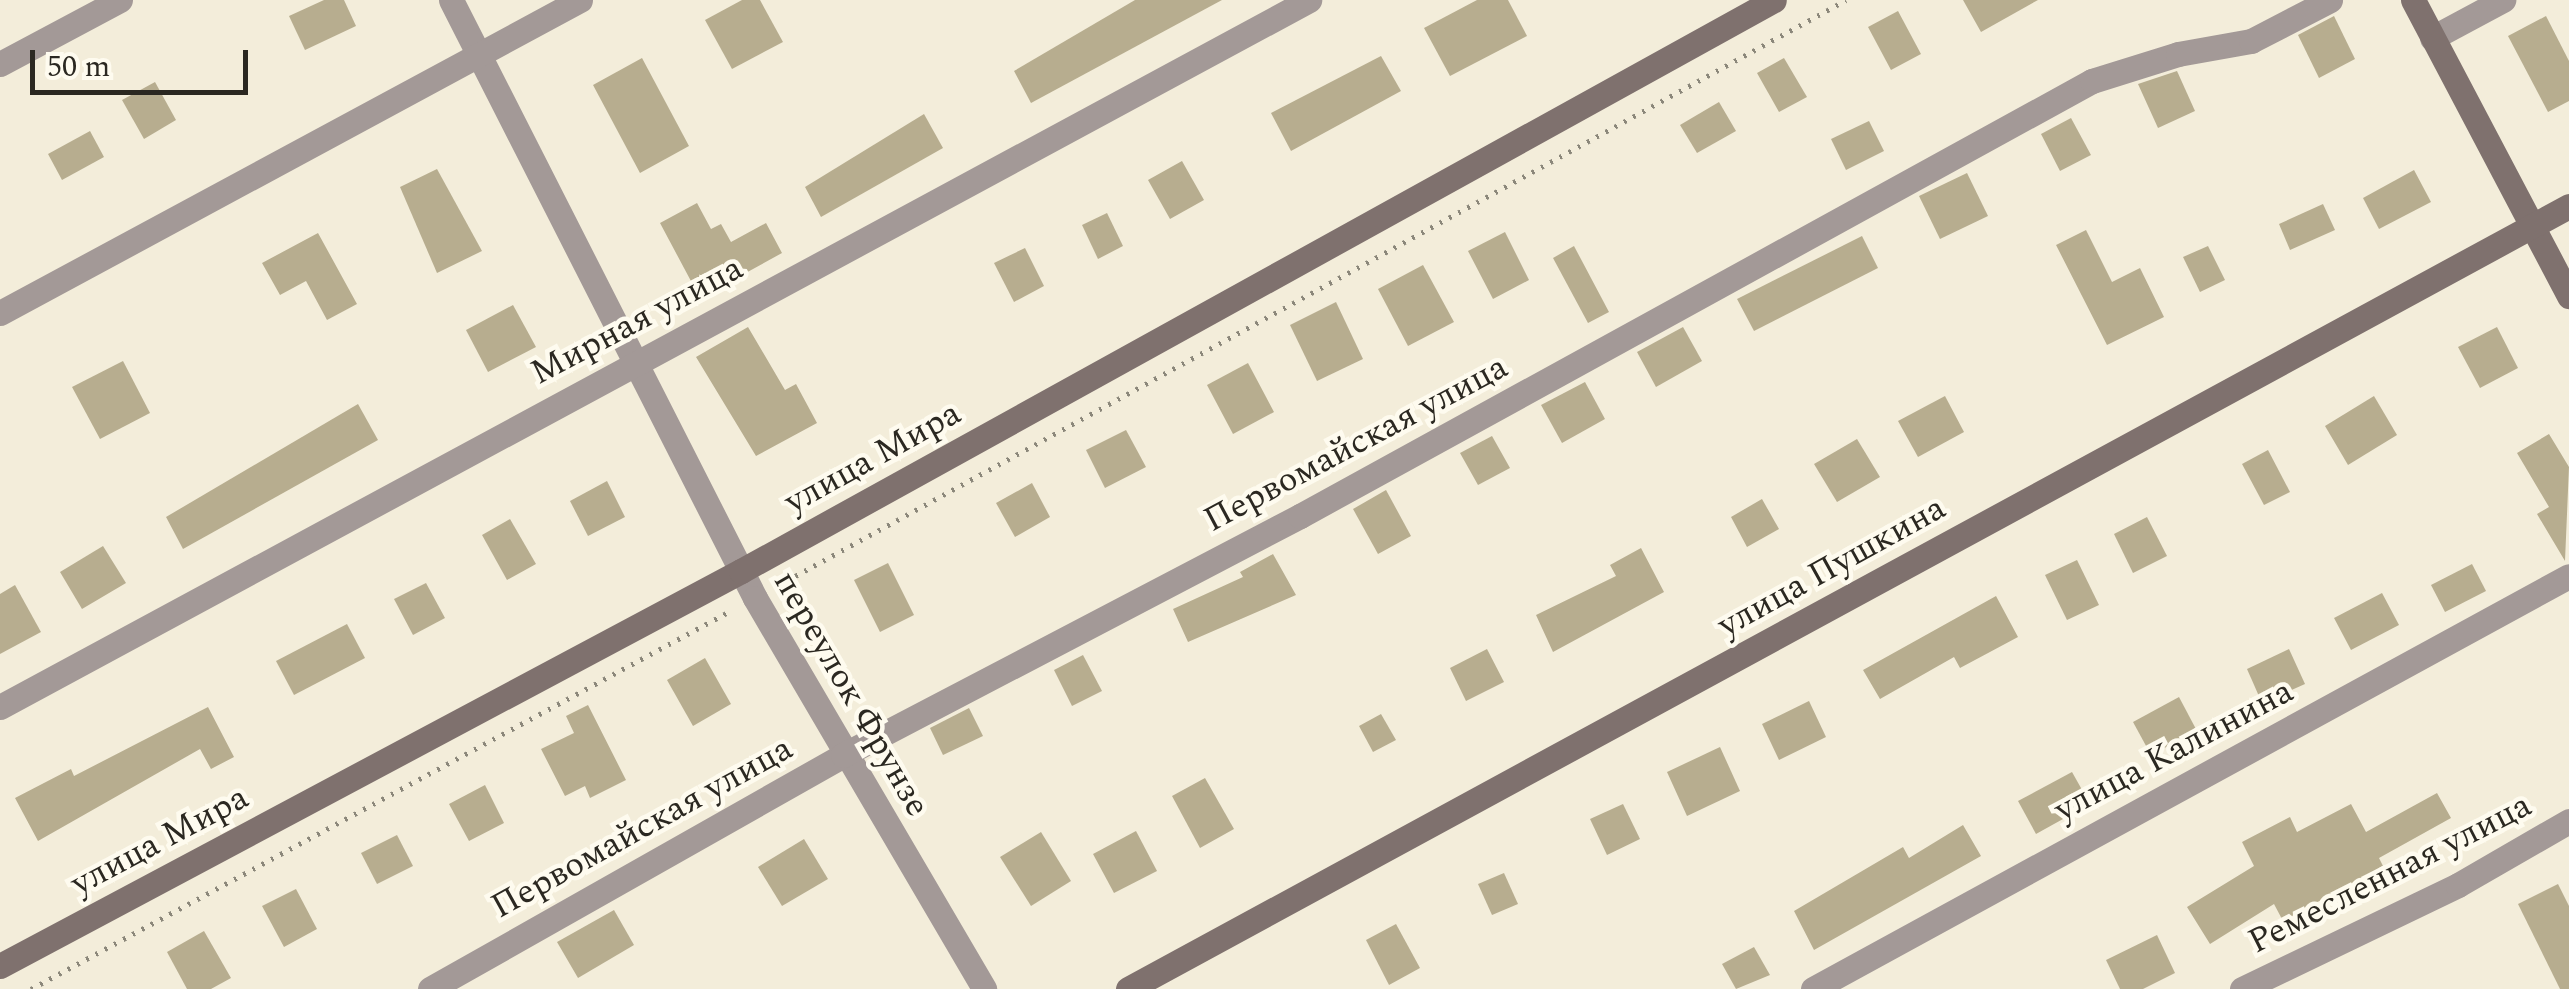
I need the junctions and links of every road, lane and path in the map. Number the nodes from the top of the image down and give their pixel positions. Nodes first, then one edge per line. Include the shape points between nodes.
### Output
1 (120, 0) edge
2 (451, 0) edge
3 (580, 0) edge
4 (1309, 0) edge
5 (1774, 0) edge
6 (1846, 0) edge
7 (2330, 0) edge
8 (2414, 0) edge
9 (2502, 0) edge
10 (2432, 38) junction
11 (476, 58) junction
12 (0, 64) edge
13 (2569, 206) edge
14 (2531, 227) junction
15 (2569, 296) edge
16 (0, 313) edge
17 (631, 363) junction
18 (741, 571) junction
19 (2569, 576) edge
20 (755, 598) junction
21 (0, 707) edge
22 (843, 754) junction
23 (2569, 821) edge
24 (0, 966) edge
25 (32, 989) edge
26 (430, 989) edge
27 (984, 989) edge
28 (1128, 989) edge
29 (1814, 989) edge
30 (2242, 989) edge

1 - 12 street
2 - 11 street, переулок Фрунзе
3 - 11 street
4 - 17 street, Мирная улица
5 - 18 street, улица Мира
6 - 20 path
7 - 22 street, Первомайская улица via 2251,41 2092,80 1300,516
8 - 10 street
9 - 10 street
10 - 14 street
11 - 16 street
11 - 17 street, переулок Фрунзе
13 - 14 street, улица Пушкина
14 - 15 street
14 - 28 street, улица Пушкина
17 - 18 street, переулок Фрунзе
17 - 21 street, Мирная улица
18 - 20 street, переулок Фрунзе
18 - 24 street, улица Мира
19 - 29 street, улица Калинина
20 - 22 street, переулок Фрунзе
20 - 25 path
22 - 26 street, Первомайская улица
22 - 27 street, переулок Фрунзе
23 - 30 street, Ремесленная улица via 2458,884

